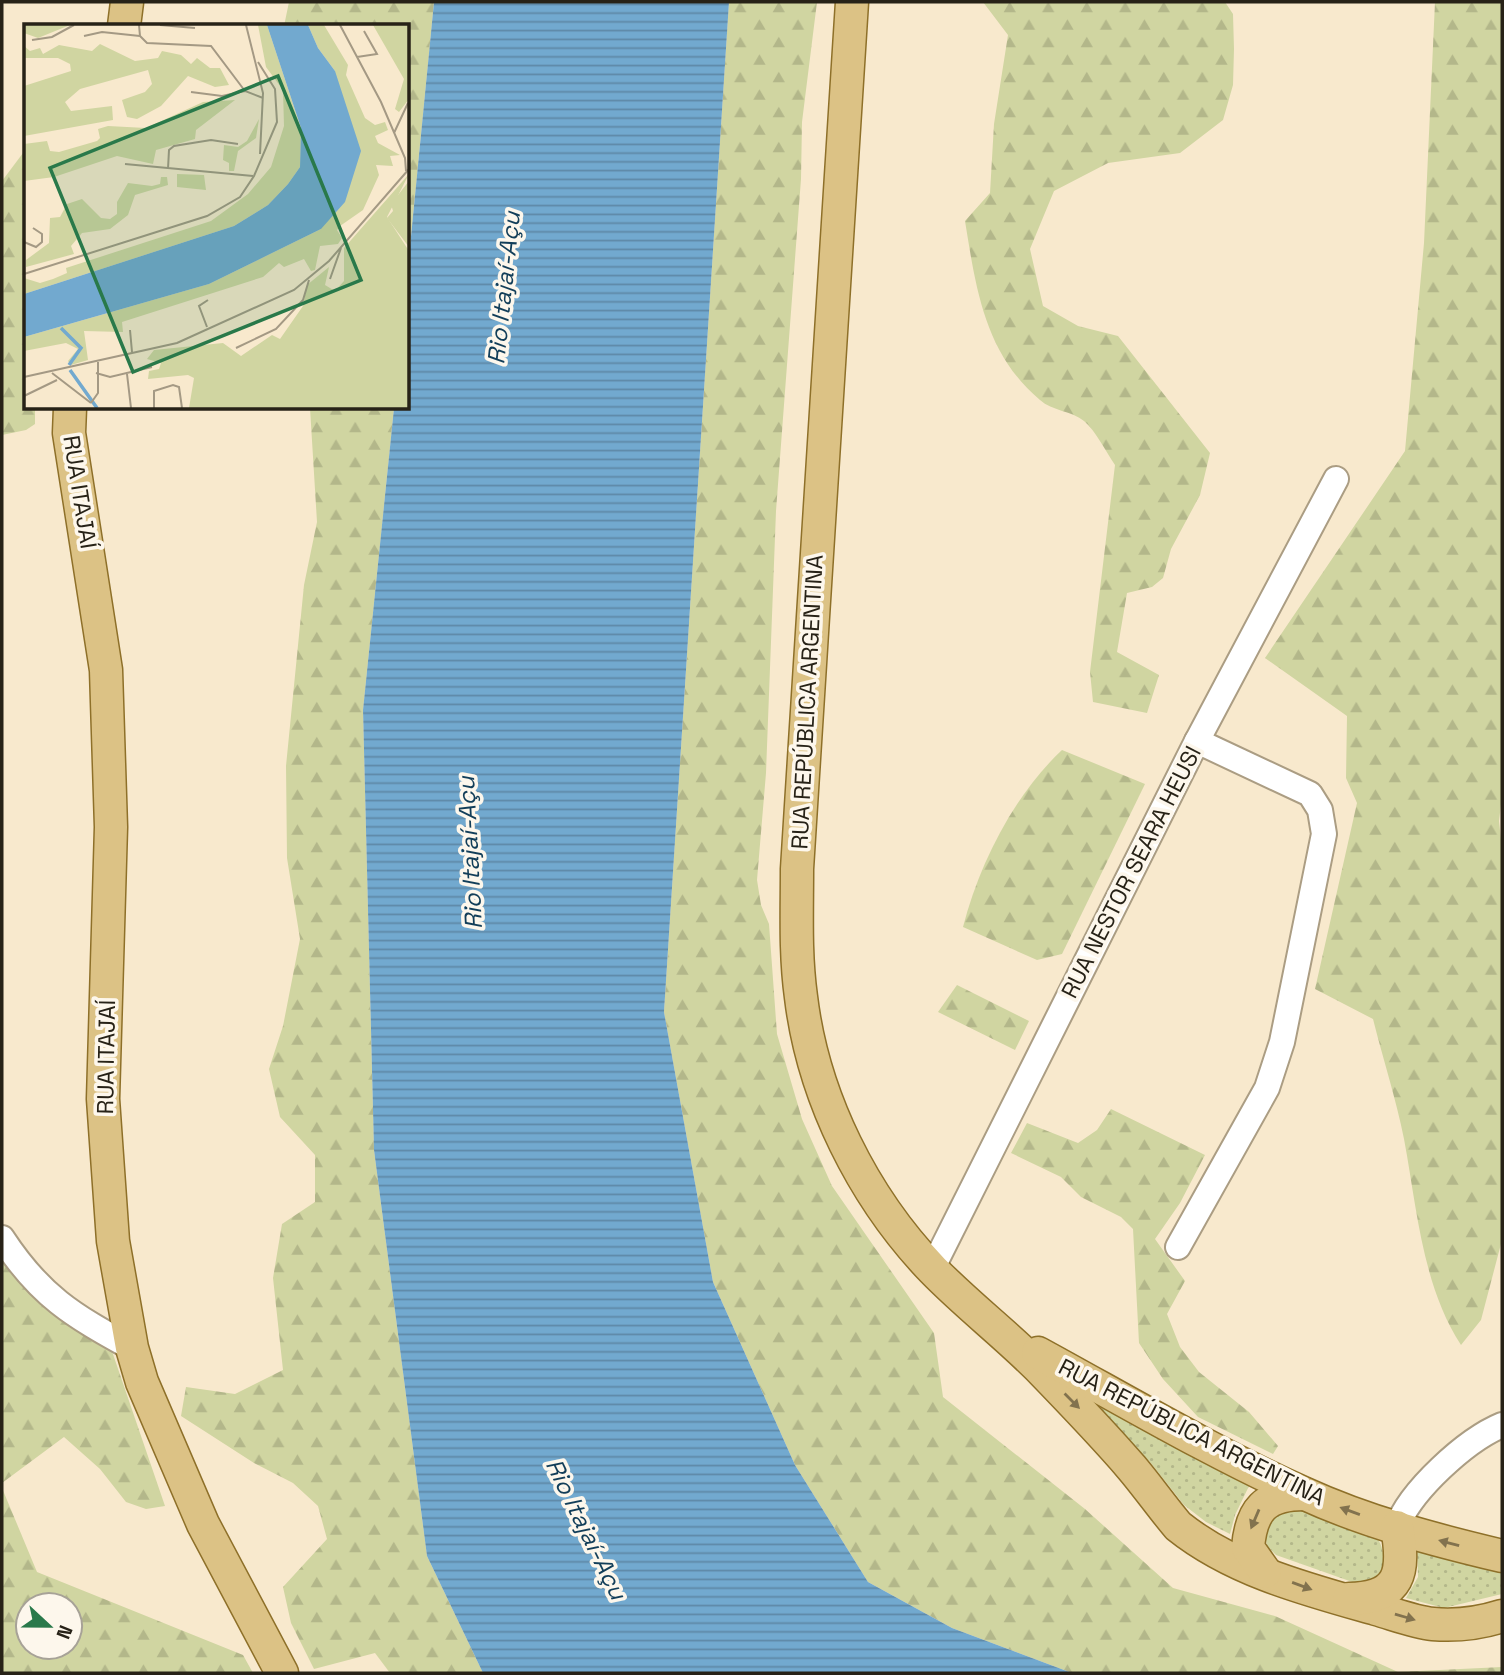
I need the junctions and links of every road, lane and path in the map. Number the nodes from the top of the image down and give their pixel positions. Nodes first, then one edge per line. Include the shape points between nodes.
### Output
1 (127, 2) edge
2 (852, 2) edge
3 (124, 24) edge
4 (70, 410) edge
5 (1336, 479) dead end
6 (1197, 741) junction
7 (2, 1238) edge
8 (1178, 1247) dead end
9 (932, 1269) junction
10 (1006, 1335) junction
11 (132, 1348) junction
12 (1502, 1425) edge
13 (1304, 1494) junction
14 (1397, 1527) junction
15 (1502, 1556) edge
16 (1265, 1572) junction
17 (1339, 1599) junction
18 (1502, 1616) edge
19 (282, 1673) edge

1 - 3 main road
2 - 9 main road, RUA REPÚBLICA ARGENTINA via 798,849 797,945 812,1054 837,1124 874,1195
4 - 11 main road, RUA ITAJAÍ via 69,433 106,670 111,827 103,1099 111,1228
5 - 6 street, RUA NESTOR SEARA HEUSI
6 - 8 street via 1310,794 1320,810 1324,834 1282,1042 1267,1088
6 - 9 street, RUA NESTOR SEARA HEUSI
7 - 11 street via 57,1303
9 - 10 main road, RUA REPÚBLICA ARGENTINA
10 - 13 main road, RUA REPÚBLICA ARGENTINA
10 -> 16 main road, RUA REPÚBLICA ARGENTINA via 1097,1428 1178,1526 1213,1550
11 - 19 main road, RUA ITAJAÍ via 203,1524
12 - 14 street via 1437,1474 1403,1510
14 -> 13 main road, RUA REPÚBLICA ARGENTINA
13 -> 16 main road via 1271,1500 1254,1518 1248,1548
15 -> 14 main road, RUA REPÚBLICA ARGENTINA
14 - 17 main road via 1401,1564 1388,1591
16 -> 17 main road, RUA REPÚBLICA ARGENTINA
17 -> 18 main road, RUA REPÚBLICA ARGENTINA via 1430,1624 1467,1624

